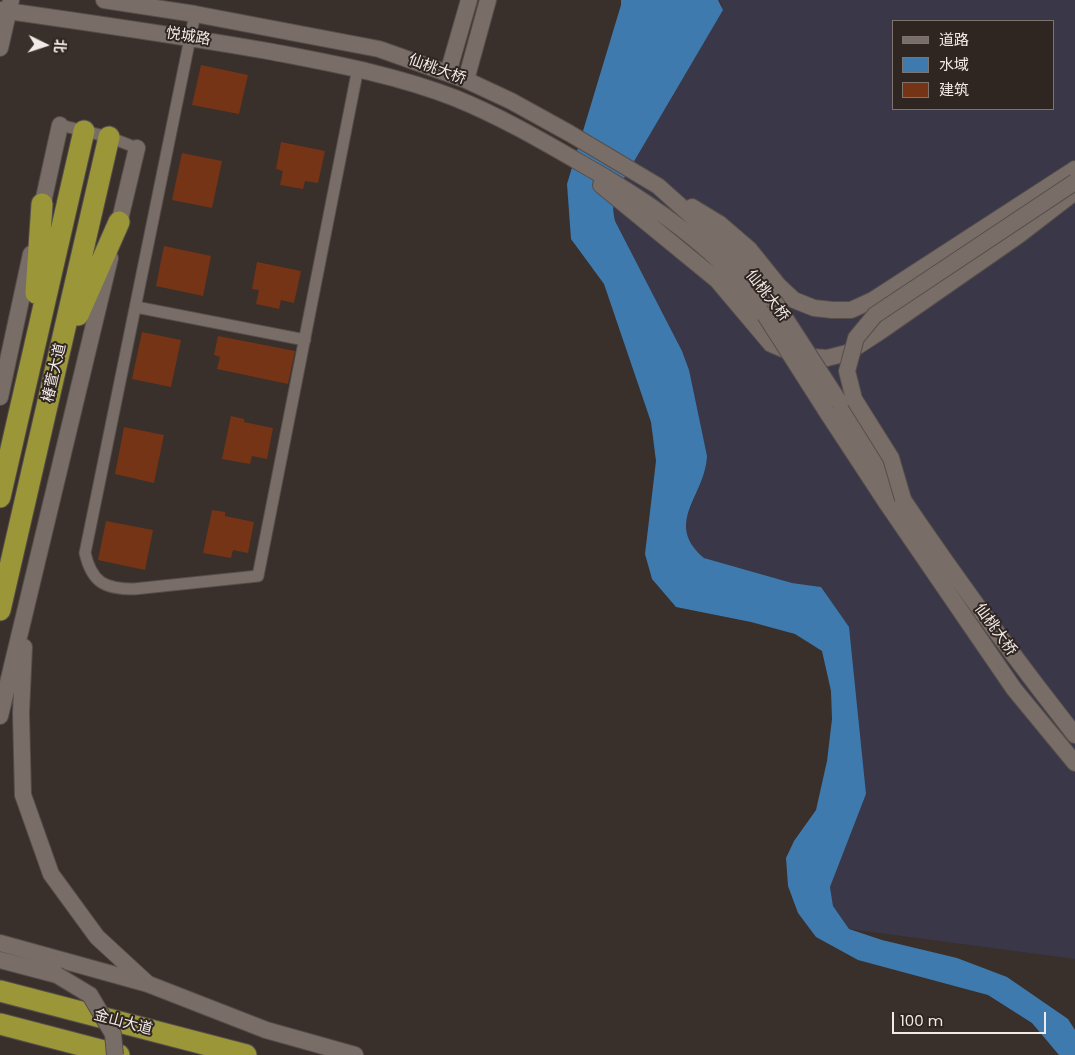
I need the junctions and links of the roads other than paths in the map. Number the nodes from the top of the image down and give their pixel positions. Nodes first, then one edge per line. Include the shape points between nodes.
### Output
1 (104, 0) edge
2 (469, 0) edge
3 (488, 0) edge
4 (6, 7) edge
5 (195, 14) junction
6 (191, 37) junction
7 (0, 48) edge
8 (379, 49) joint
9 (358, 68) junction
10 (374, 72) joint
11 (448, 73) junction
12 (466, 80) junction
13 (60, 125) joint
14 (84, 131) junction
15 (109, 137) junction
16 (137, 148) joint
17 (563, 153) junction
18 (1075, 169) edge
19 (1075, 182) edge
20 (658, 186) junction
21 (1075, 192) edge
22 (42, 204) junction
23 (119, 222) junction
24 (136, 306) junction
25 (305, 340) junction
26 (32, 359) junction
27 (57, 364) junction
28 (1, 392) edge
29 (0, 497) edge
30 (902, 499) junction
31 (26, 606) junction
32 (0, 610) edge
33 (0, 716) edge
34 (1075, 735) edge
35 (1075, 763) edge
36 (0, 943) edge
37 (0, 960) edge
38 (148, 984) junction
39 (0, 991) edge
40 (0, 1024) edge
41 (117, 1055) edge
42 (246, 1055) edge
43 (355, 1055) edge

1 - 5 main road, 悦城路
2 - 11 main road
3 - 12 main road
4 - 6 main road, 悦城路
4 - 7 main road
5 - 6 street
5 - 8 main road, 悦城路
6 - 9 main road, 悦城路
6 - 24 street
8 - 11 main road, 仙桃大桥
9 - 10 main road, 悦城路
9 - 25 street
10 - 17 main road, 仙桃大桥 via 454,98 505,120
11 - 12 main road, 仙桃大桥
12 - 20 main road, 仙桃大桥 via 545,119
13 - 14 street
13 - 22 main road
14 - 15 street
14 - 26 highway, 椿萱大道
15 - 16 street
15 - 27 highway, 椿萱大道
16 - 23 main road
17 - 21 main road, bridge via 717,280 771,344 799,356 827,358 847,353 1019,235
17 - 35 main road, 仙桃大桥, bridge via 647,202 715,256 755,300 886,502 1014,688
18 - 20 main road via 873,300 851,310 814,308 794,300 749,249 720,224
19 - 30 main road, bridge via 875,315 856,338 847,371 854,399 891,458
20 - 30 main road, 仙桃大桥, bridge via 724,245 774,300
22 - 26 highway
22 - 28 main road
23 - 27 highway
23 - 31 main road
24 - 25 street
24 - 25 street via 86,553 88,567 96,579 120,589 258,576
26 - 29 highway, 椿萱大道
27 - 32 highway, 椿萱大道
30 - 34 main road, 仙桃大桥
31 - 33 main road
31 - 38 main road via 21,712 23,795 50,874 97,937
36 - 38 main road
37 - 41 main road, bridge via 57,975 90,995 113,1034
38 - 43 main road via 266,1030
39 - 42 highway, 金山大道
40 - 41 highway

